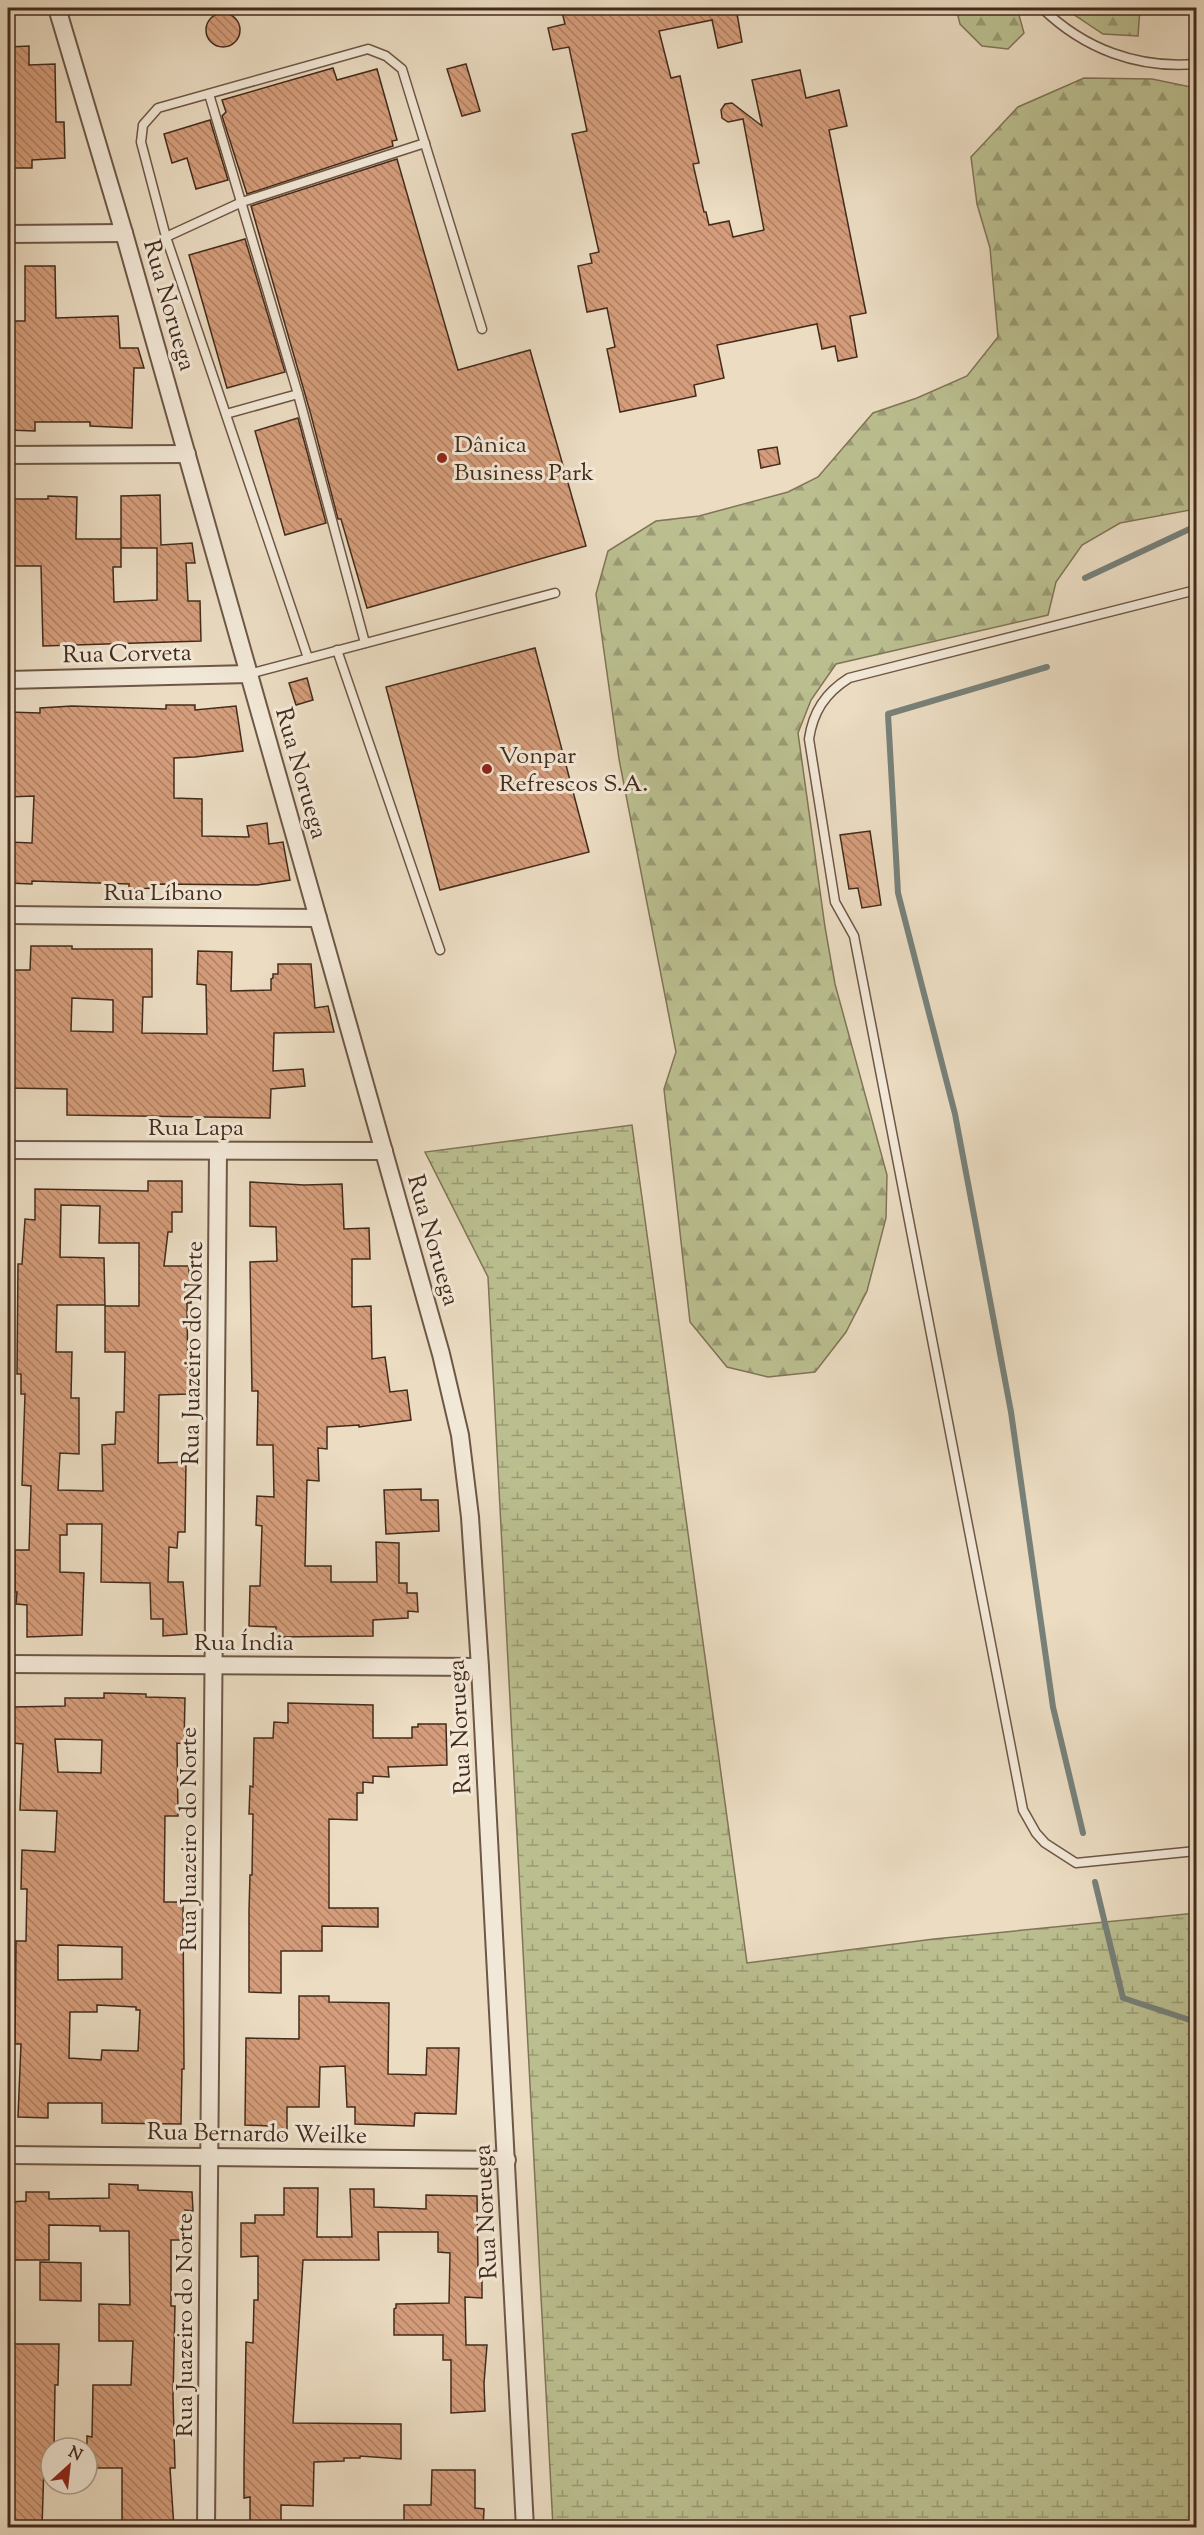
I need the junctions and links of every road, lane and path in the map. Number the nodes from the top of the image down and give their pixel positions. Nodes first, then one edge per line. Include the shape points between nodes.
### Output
1 (57, 8) edge
2 (1042, 8) edge
3 (1197, 64) edge
4 (209, 94) junction
5 (425, 143) junction
6 (242, 202) junction
7 (124, 233) junction
8 (8, 234) edge
9 (166, 237) junction
10 (482, 329) dead end
11 (298, 394) junction
12 (226, 414) junction
13 (187, 454) junction
14 (8, 455) edge
15 (1197, 590) edge
16 (555, 593) dead end
17 (365, 643) junction
18 (337, 650) junction
19 (308, 658) junction
20 (249, 674) junction
21 (8, 680) edge
22 (8, 915) edge
23 (318, 918) junction
24 (440, 950) dead end
25 (8, 1150) edge
26 (218, 1151) junction
27 (384, 1151) junction
28 (8, 1664) edge
29 (213, 1666) junction
30 (480, 1667) junction
31 (1197, 1851) edge
32 (8, 2155) edge
33 (210, 2157) junction
34 (507, 2160) junction
35 (206, 2528) edge
36 (525, 2528) edge

1 - 7 street, Rua Noruega
2 - 3 lane via 1083,40 1122,57 1163,64
4 - 5 lane via 368,49 386,56 402,69
4 - 6 lane
4 - 9 lane via 158,108 143,125 141,142
5 - 6 lane
5 - 10 lane
6 - 9 lane
6 - 11 lane
7 - 8 street
7 - 13 street, Rua Noruega
9 - 12 lane
11 - 12 lane
11 - 17 lane
12 - 19 lane
13 - 14 street
13 - 20 street, Rua Noruega
15 - 31 lane via 849,678 822,702 808,739 835,902 854,936 1023,1810 1045,1844 1076,1863
16 - 17 lane
17 - 18 lane
18 - 19 lane
18 - 24 lane
19 - 20 lane
20 - 21 street, Rua Corveta
20 - 23 street, Rua Noruega
22 - 23 street, Rua Líbano
23 - 27 street, Rua Noruega
25 - 26 street, Rua Lapa
26 - 27 street, Rua Lapa
26 - 29 street, Rua Juazeiro do Norte
27 - 30 street, Rua Noruega via 460,1435
28 - 29 street, Rua Índia
29 - 30 street, Rua Índia
29 - 33 street, Rua Juazeiro do Norte
30 - 34 street, Rua Noruega
32 - 33 street, Rua Bernardo Weilke
33 - 34 street, Rua Bernardo Weilke
33 - 35 street, Rua Juazeiro do Norte
34 - 36 street, Rua Noruega

